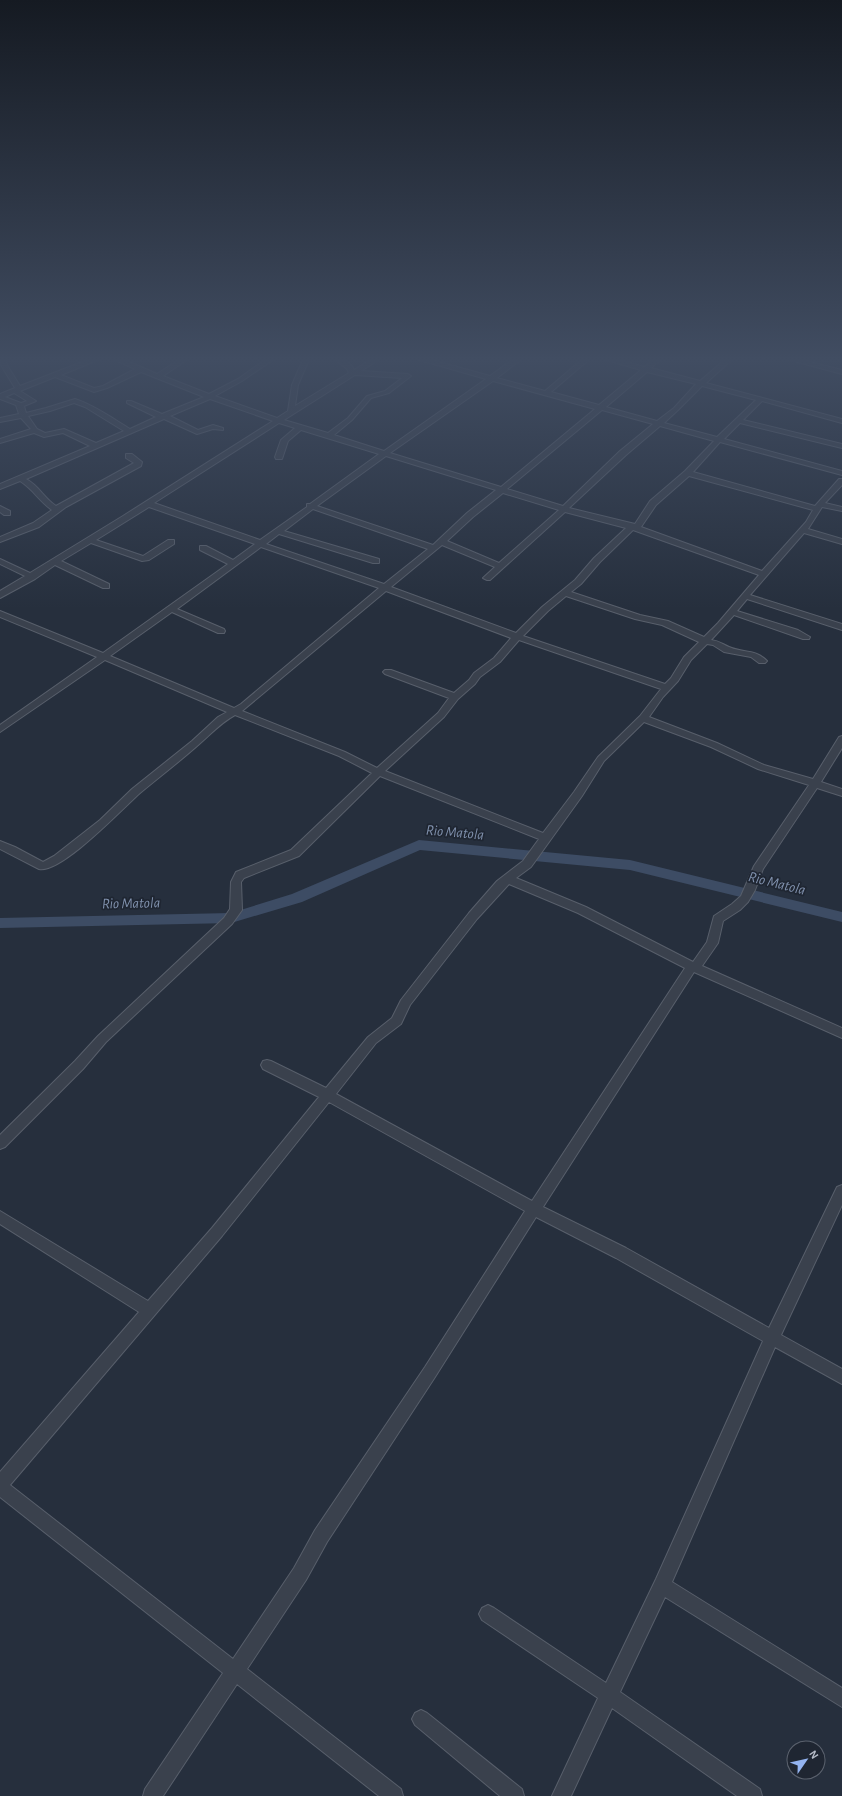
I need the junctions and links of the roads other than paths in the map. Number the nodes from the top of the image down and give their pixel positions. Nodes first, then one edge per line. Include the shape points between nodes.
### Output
1 (85, 441) edge
2 (107, 441) edge
3 (245, 441) edge
4 (285, 441) edge
5 (345, 441) edge
6 (402, 441) edge
7 (561, 441) edge
8 (638, 441) edge
9 (718, 441) edge
10 (722, 441) edge
11 (821, 441) edge
12 (96, 446) junction
13 (842, 446) edge
14 (384, 453) junction
15 (130, 456) dead end
16 (279, 457) dead end
17 (688, 473) junction
18 (842, 473) edge
19 (5, 478) dead end
20 (18, 480) junction
21 (842, 480) edge
22 (0, 487) edge
23 (502, 489) junction
24 (148, 504) junction
25 (310, 506) junction
26 (818, 506) junction
27 (563, 509) junction
28 (842, 509) edge
29 (56, 510) junction
30 (629, 527) junction
31 (802, 530) junction
32 (278, 531) junction
33 (0, 540) edge
34 (90, 540) junction
35 (441, 540) junction
36 (171, 542) dead end
37 (842, 542) edge
38 (260, 544) junction
39 (203, 548) dead end
40 (434, 548) junction
41 (0, 561) edge
42 (376, 561) dead end
43 (56, 562) junction
44 (233, 563) junction
45 (500, 567) junction
46 (764, 574) junction
47 (32, 577) junction
48 (487, 578) dead end
49 (106, 586) dead end
50 (384, 588) junction
51 (565, 593) junction
52 (0, 595) edge
53 (745, 596) junction
54 (170, 609) junction
55 (732, 612) junction
56 (0, 614) edge
57 (842, 627) edge
58 (221, 631) dead end
59 (518, 637) junction
60 (806, 637) dead end
61 (705, 641) junction
62 (102, 656) junction
63 (762, 661) dead end
64 (388, 672) dead end
65 (667, 688) junction
66 (455, 697) junction
67 (234, 711) junction
68 (643, 718) junction
69 (0, 729) edge
70 (842, 740) edge
71 (378, 772) junction
72 (813, 784) junction
73 (842, 793) edge
74 (545, 838) junction
75 (0, 845) edge
76 (508, 879) junction
77 (694, 967) junction
78 (842, 1032) edge
79 (267, 1065) dead end
80 (327, 1095) junction
81 (0, 1143) edge
82 (842, 1191) edge
83 (534, 1208) junction
84 (0, 1218) edge
85 (149, 1310) junction
86 (772, 1338) junction
87 (842, 1377) edge
88 (0, 1485) edge
89 (662, 1585) junction
90 (488, 1614) dead end
91 (235, 1672) junction
92 (609, 1695) junction
93 (842, 1698) edge
94 (421, 1719) dead end
95 (152, 1796) edge
96 (394, 1796) edge
97 (515, 1796) edge
98 (561, 1796) edge
99 (753, 1796) edge

1 - 12 street
2 - 12 street
3 - 24 street
4 - 16 street
5 - 14 street
6 - 14 street
7 - 23 street
8 - 27 street
9 - 17 street
10 - 18 street
11 - 13 street
12 - 20 street
14 - 23 street
14 - 25 street
15 - 29 street via 138,464
17 - 26 street
17 - 30 street
19 - 20 street
20 - 22 street
20 - 29 street via 32,485 45,502
21 - 26 street
23 - 27 street
23 - 35 street
24 - 34 street
24 - 38 street
25 - 32 street
25 - 40 street
26 - 28 street
26 - 31 street
27 - 30 street
27 - 45 street
29 - 33 street via 36,525
30 - 46 street
30 - 51 street
31 - 37 street
31 - 46 street
32 - 38 street
32 - 42 street
34 - 36 street via 142,559
34 - 43 street
35 - 40 street
35 - 45 street
38 - 44 street
38 - 50 street
39 - 44 street
40 - 50 street
41 - 47 street
43 - 47 street
43 - 49 street
44 - 54 street
45 - 48 street
46 - 53 street
47 - 52 street
50 - 59 street
50 - 67 street via 256,696
51 - 59 street
51 - 61 street via 638,617 665,623
53 - 55 street
53 - 57 street
54 - 58 street
54 - 62 street
55 - 60 street
55 - 61 street
56 - 62 street
59 - 65 street
59 - 66 street via 497,660
61 - 63 street via 716,643 727,650 754,655
61 - 65 street via 687,659
62 - 67 street
62 - 69 street
64 - 66 street
65 - 68 street
66 - 71 street via 441,715
67 - 71 street via 342,754
67 - 75 street via 221,719 195,744 136,791 104,822 51,863 40,865
68 - 72 street via 714,745 760,767 801,778
68 - 74 street via 601,759
70 - 72 street via 830,762
71 - 74 street
71 - 81 street via 295,853 240,875 236,882 236,910 228,921 102,1039
72 - 73 street
72 - 77 street via 758,869 746,897 718,919 712,943
74 - 76 street via 527,864
76 - 77 street via 582,910
76 - 80 street via 473,916 405,1003 397,1021 372,1040
77 - 78 street
77 - 83 street
79 - 80 street
80 - 83 street
80 - 85 street via 217,1232
82 - 86 street
83 - 86 street via 621,1253
83 - 91 street
84 - 85 street
85 - 88 street
86 - 87 street
86 - 89 street
88 - 91 street
89 - 92 street
89 - 93 street
90 - 92 street
91 - 95 street
91 - 96 street
92 - 98 street
92 - 99 street
94 - 97 street

